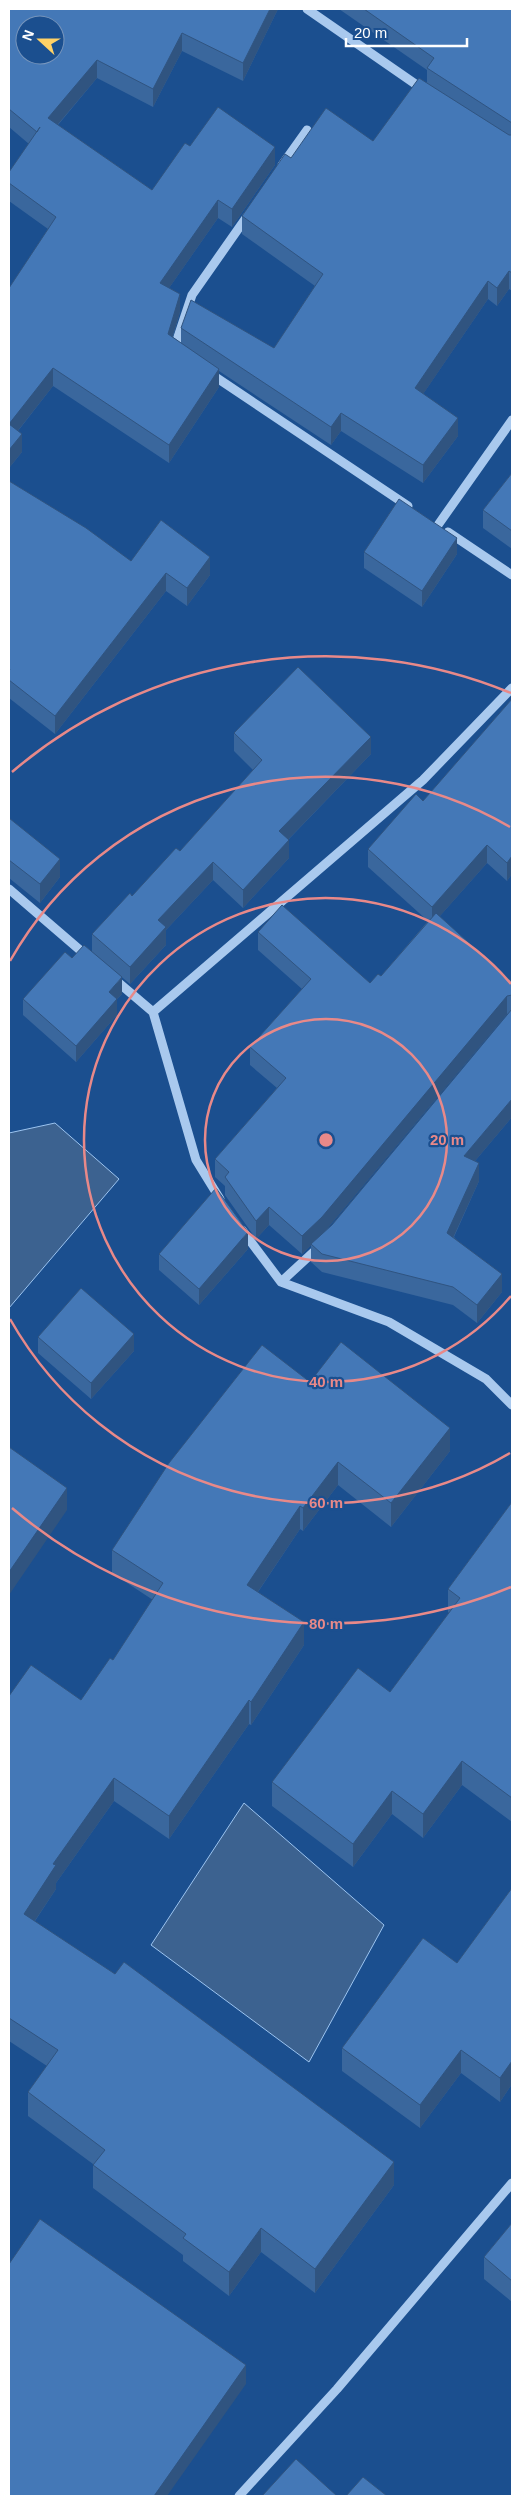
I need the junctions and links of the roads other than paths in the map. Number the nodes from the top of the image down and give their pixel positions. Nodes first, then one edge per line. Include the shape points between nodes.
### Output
1 (307, 9) edge
2 (430, 94) edge
3 (307, 130) dead end
4 (274, 177) edge
5 (252, 209) edge
6 (182, 355) edge
7 (206, 372) edge
8 (512, 420) edge
9 (413, 509) edge
10 (429, 520) edge
11 (438, 526) junction
12 (512, 575) edge
13 (512, 688) edge
14 (9, 889) edge
15 (92, 960) edge
16 (108, 973) edge
17 (153, 1012) junction
18 (223, 1205) edge
19 (234, 1220) edge
20 (327, 1239) edge
21 (281, 1282) junction
22 (512, 1404) edge
23 (512, 2183) edge
24 (239, 2496) edge

1 - 2 street
3 - 4 street
5 - 6 street via 192,295 174,350
7 - 9 street
8 - 11 street
10 - 11 street
11 - 12 street
13 - 17 street via 423,780
14 - 15 street
16 - 17 street
17 - 18 street via 196,1160
19 - 21 street
20 - 21 street
21 - 22 street via 389,1322 486,1379
23 - 24 street via 337,2389

